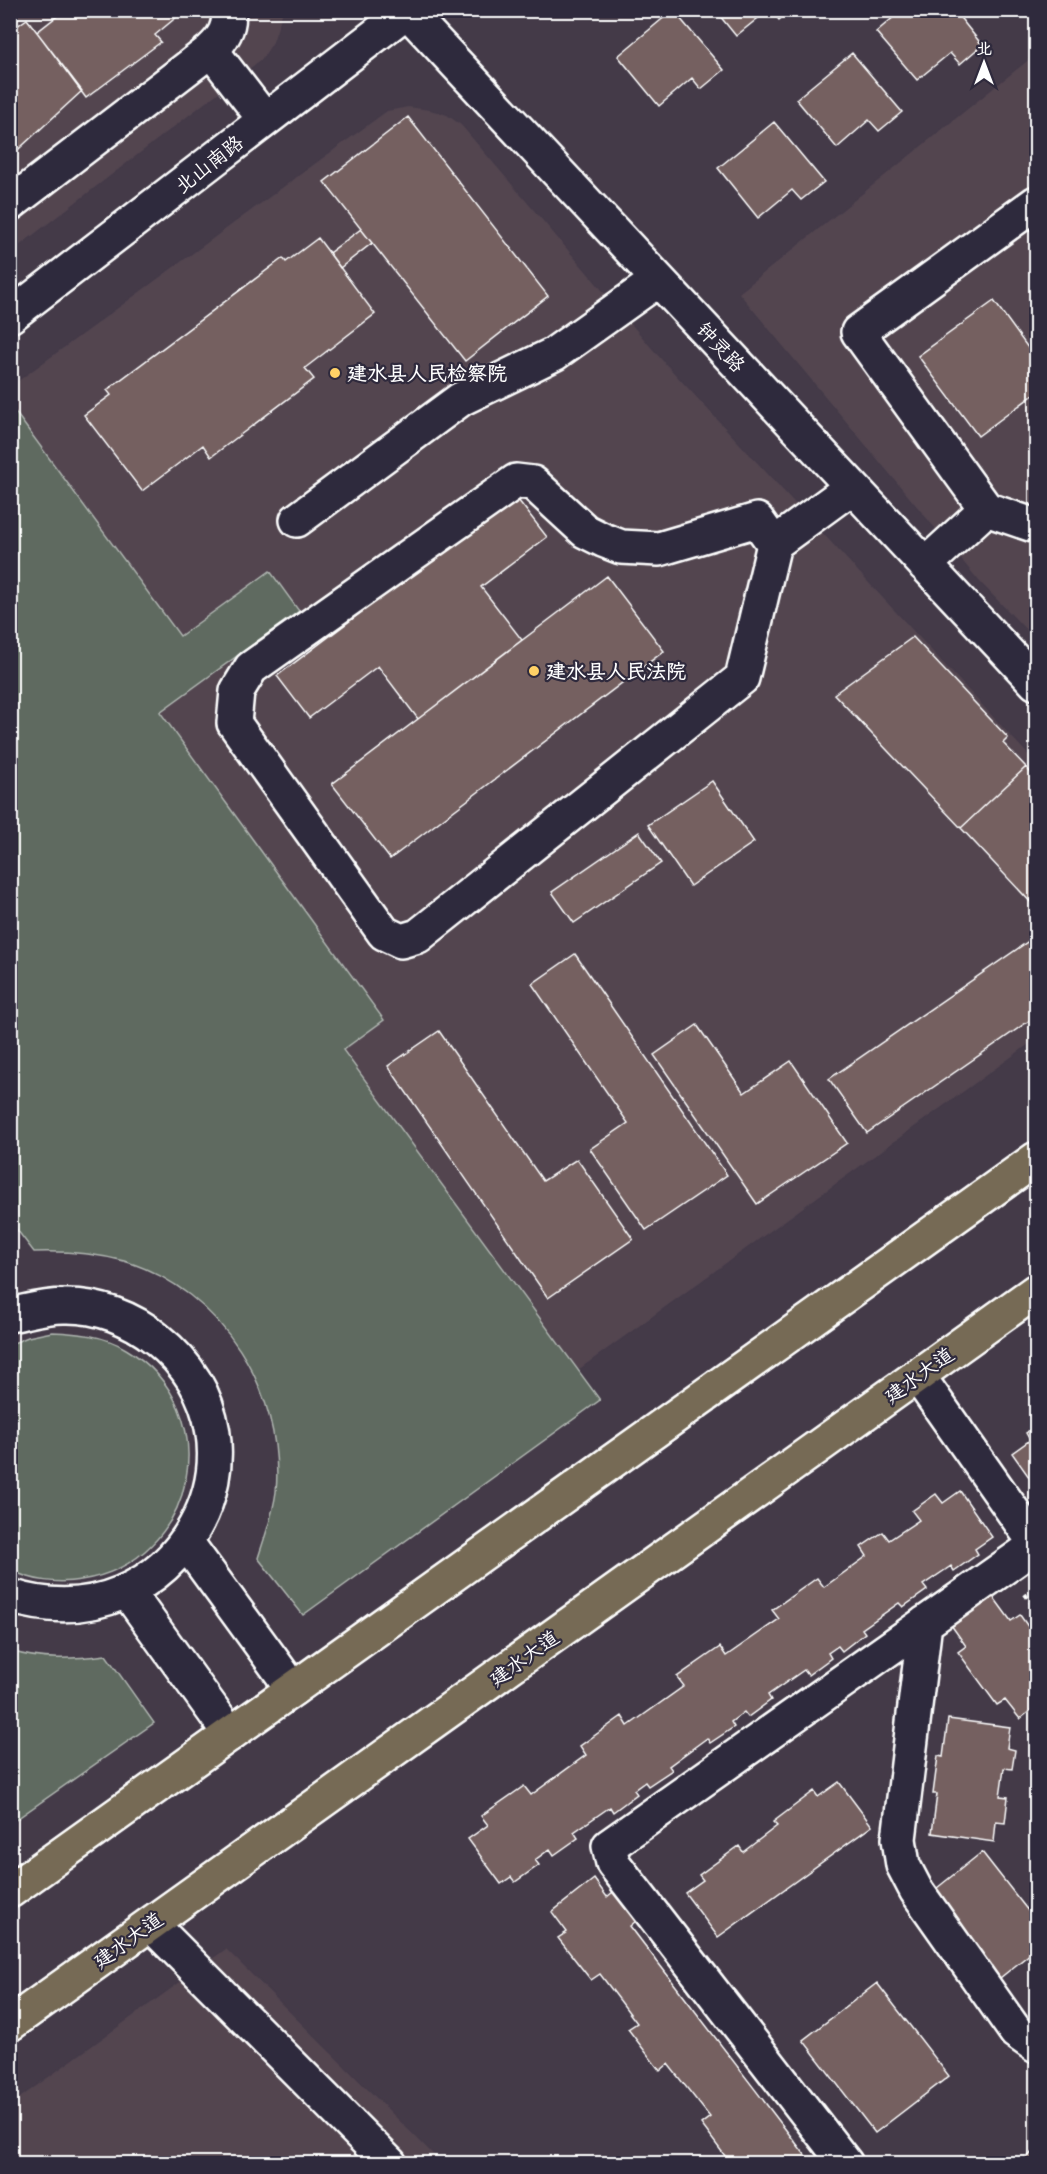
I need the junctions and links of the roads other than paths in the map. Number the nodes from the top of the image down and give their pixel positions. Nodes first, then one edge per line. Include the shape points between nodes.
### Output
1 (228, 10) edge
2 (406, 11) edge
3 (211, 50) junction
4 (266, 120) junction
5 (1036, 203) edge
6 (10, 204) edge
7 (658, 280) junction
8 (10, 316) edge
9 (852, 487) junction
10 (986, 509) junction
11 (297, 520) dead end
12 (1036, 526) edge
13 (774, 544) junction
14 (925, 565) junction
15 (1036, 683) edge
16 (1036, 1159) edge
17 (1036, 1291) edge
18 (11, 1313) edge
19 (918, 1376) junction
20 (186, 1542) junction
21 (1036, 1545) edge
22 (127, 1592) junction
23 (10, 1596) edge
24 (925, 1623) junction
25 (293, 1689) junction
26 (230, 1734) junction
27 (10, 1891) edge
28 (151, 1924) junction
29 (10, 2024) edge
30 (1036, 2046) edge
31 (390, 2163) edge
32 (846, 2163) edge

1 - 3 street via 228,28
2 - 4 street, 北山南路
2 - 7 street, 钟灵路
3 - 4 street
3 - 6 street
4 - 8 street, 北山南路
5 - 10 street via 858,332
7 - 9 street, 钟灵路
7 - 11 street via 554,354 462,399
9 - 13 street
9 - 14 street, 钟灵路
10 - 12 street
10 - 14 street
13 - 13 street via 742,678 418,936 401,941 384,933 234,723 237,690 251,668 516,481 533,483 585,531 621,547 659,549 757,520
14 - 15 street, 钟灵路
16 - 25 main road
17 - 19 main road, 建水大道
18 - 20 street via 66,1305 122,1317 169,1348 187,1370 210,1420 214,1449 212,1480 204,1509
19 - 21 street
19 - 28 main road, 建水大道
20 - 22 street via 149,1580
20 - 25 street
21 - 24 street
22 - 23 street via 92,1603 62,1606
22 - 26 street
24 - 30 street via 900,1839 903,1865 916,1890 1016,2032
24 - 32 street via 609,1846 613,1863
25 - 26 main road
26 - 27 main road
28 - 29 main road, 建水大道
28 - 31 street

